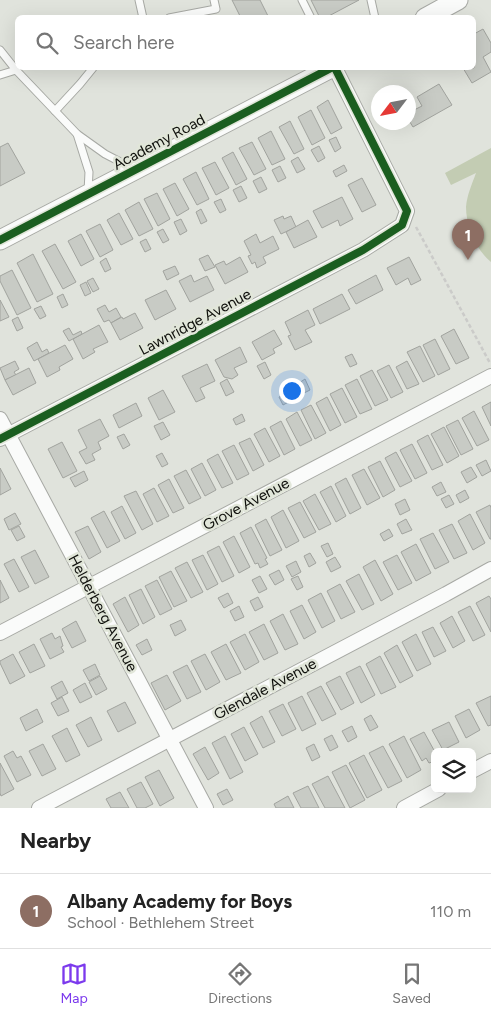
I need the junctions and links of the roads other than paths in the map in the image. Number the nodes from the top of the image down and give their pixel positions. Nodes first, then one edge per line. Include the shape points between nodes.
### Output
1 (139, 0) edge
2 (214, 0) edge
3 (302, 0) edge
4 (371, 0) edge
5 (458, 0) edge
6 (142, 15) edge
7 (185, 15) edge
8 (310, 15) edge
9 (374, 15) edge
10 (430, 15) edge
11 (0, 50) edge
12 (15, 69) edge
13 (16, 70) joint
14 (91, 70) edge
15 (327, 70) edge
16 (336, 70) edge
17 (0, 76) edge
18 (55, 111) junction
19 (77, 134) junction
20 (135, 170) junction
21 (88, 194) junction
22 (0, 240) edge
23 (491, 376) edge
24 (0, 419) edge
25 (4, 437) edge
26 (491, 569) edge
27 (89, 587) junction
28 (0, 633) edge
29 (169, 739) junction
30 (491, 761) edge
31 (476, 769) edge
32 (432, 793) edge
33 (39, 808) edge
34 (206, 808) edge
35 (404, 808) edge

1 - 6 lane
2 - 7 lane via 216,9
3 - 8 lane
4 - 9 lane
5 - 10 street
11 - 12 lane
13 - 17 lane
13 - 18 lane
14 - 18 lane
15 - 20 street, Academy Road
16 - 25 street, Lawnridge Avenue via 407,211 402,225 363,250
18 - 19 lane
19 - 20 lane
19 - 21 lane via 89,172
20 - 21 street, Academy Road
21 - 22 street, Academy Road
23 - 27 street, Grove Avenue
24 - 25 street, Helderberg Avenue
25 - 27 street, Helderberg Avenue
26 - 29 street, Glendale Avenue
27 - 28 street, Grove Avenue
27 - 29 street, Helderberg Avenue
29 - 33 street, Glendale Avenue
29 - 34 street, Helderberg Avenue
30 - 31 street
32 - 35 street

